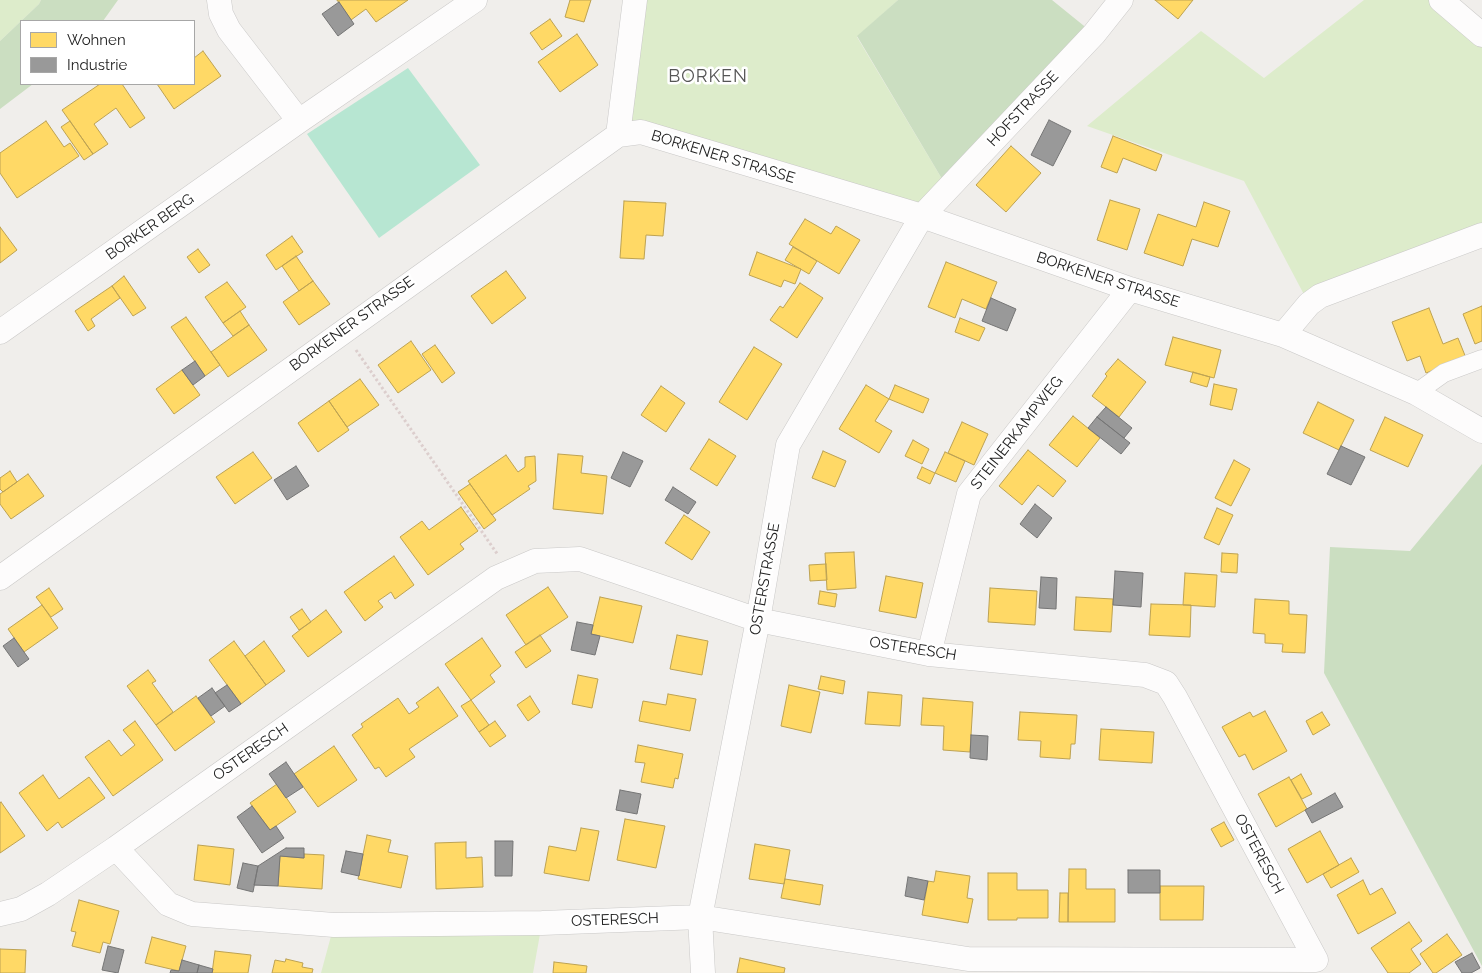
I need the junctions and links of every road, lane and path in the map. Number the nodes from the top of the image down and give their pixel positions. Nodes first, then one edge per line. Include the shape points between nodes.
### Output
1 (219, 0) edge
2 (475, 0) edge
3 (635, 0) edge
4 (1121, 0) edge
5 (1441, 0) edge
6 (1482, 34) edge
7 (299, 121) junction
8 (618, 135) junction
9 (922, 216) junction
10 (1482, 235) edge
11 (1130, 289) junction
12 (343, 331) junction
13 (0, 332) edge
14 (1282, 335) junction
15 (1482, 359) edge
16 (1416, 393) junction
17 (1482, 431) edge
18 (510, 572) junction
19 (0, 578) edge
20 (758, 620) junction
21 (929, 654) junction
22 (116, 848) junction
23 (0, 914) edge
24 (700, 917) junction
25 (703, 973) edge

1 - 7 street via 229,30
2 - 7 street, BORKER BERG
3 - 8 street
4 - 9 street, HOFSTRASSE via 1094,34
5 - 6 street
7 - 13 street, BORKER BERG
8 - 9 street, BORKENER STRASSE via 641,132
8 - 12 street, BORKENER STRASSE
9 - 11 street, BORKENER STRASSE
9 - 20 street, OSTERSTRASSE via 788,445
10 - 14 street via 1320,296
11 - 14 street, BORKENER STRASSE
11 - 21 street, STEINERKAMPWEG via 969,494
12 - 18 path
12 - 19 street, BORKENER STRASSE
14 - 16 street, BORKENER STRASSE
15 - 16 street via 1444,373
16 - 17 street, BORKENER STRASSE
18 - 20 street, OSTERESCH via 535,561 580,559
18 - 22 street, OSTERESCH via 496,578
20 - 21 street, OSTERESCH
20 - 24 street, OSTERSTRASSE
21 - 24 street, OSTERESCH via 1145,675 1166,683 1316,960 968,959
22 - 23 street, OSTERESCH via 48,894 21,909
22 - 24 street, OSTERESCH via 168,904 192,914 334,925 542,924
24 - 25 street, OSTERSTRASSE

